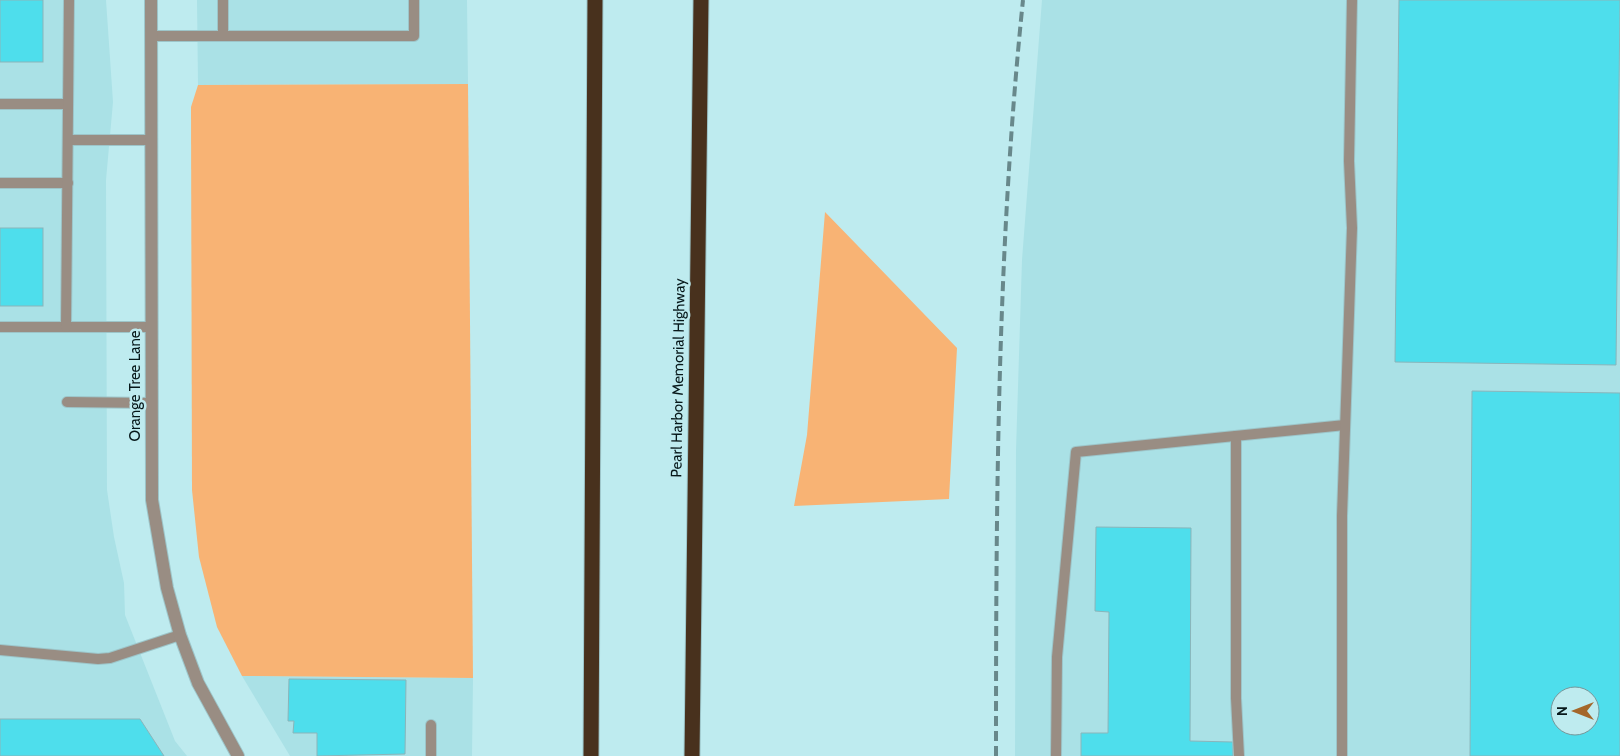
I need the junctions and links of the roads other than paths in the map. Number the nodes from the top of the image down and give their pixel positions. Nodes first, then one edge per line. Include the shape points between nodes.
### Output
1 (69, 0) edge
2 (151, 0) edge
3 (223, 0) edge
4 (414, 0) edge
5 (595, 0) edge
6 (701, 0) edge
7 (1352, 0) edge
8 (151, 36) junction
9 (223, 36) junction
10 (0, 104) edge
11 (68, 104) junction
12 (68, 140) junction
13 (150, 140) junction
14 (0, 183) edge
15 (68, 183) junction
16 (0, 326) edge
17 (151, 327) junction
18 (66, 328) junction
19 (67, 402) dead end
20 (151, 403) junction
21 (1345, 425) junction
22 (1236, 436) junction
23 (692, 608) junction
24 (180, 635) junction
25 (0, 650) edge
26 (431, 725) dead end
27 (238, 756) edge
28 (431, 756) edge
29 (591, 756) edge
30 (692, 756) edge
31 (702, 756) edge
32 (1056, 756) edge
33 (1239, 756) edge
34 (1342, 756) edge

1 - 11 lane
2 - 8 street, Orange Tree Lane
3 - 9 lane
4 - 9 lane via 414,36
5 - 29 highway
6 - 23 highway, Pearl Harbor Memorial Highway
7 - 21 lane via 1349,161 1352,228
8 - 9 lane
8 - 13 street, Orange Tree Lane
10 - 11 lane
11 - 12 lane
12 - 13 lane
12 - 15 lane
13 - 17 street, Orange Tree Lane
14 - 15 lane
15 - 18 lane
16 - 18 lane
17 - 18 lane
17 - 20 street, Orange Tree Lane
19 - 20 lane
20 - 24 street, Orange Tree Lane via 152,500 167,588
21 - 22 lane
21 - 34 lane
22 - 32 lane via 1076,452 1057,657
22 - 33 lane
23 - 30 highway, Pearl Harbor Memorial Highway
23 - 31 highway
24 - 25 lane via 98,659
24 - 27 street, Orange Tree Lane via 198,683
26 - 28 lane

